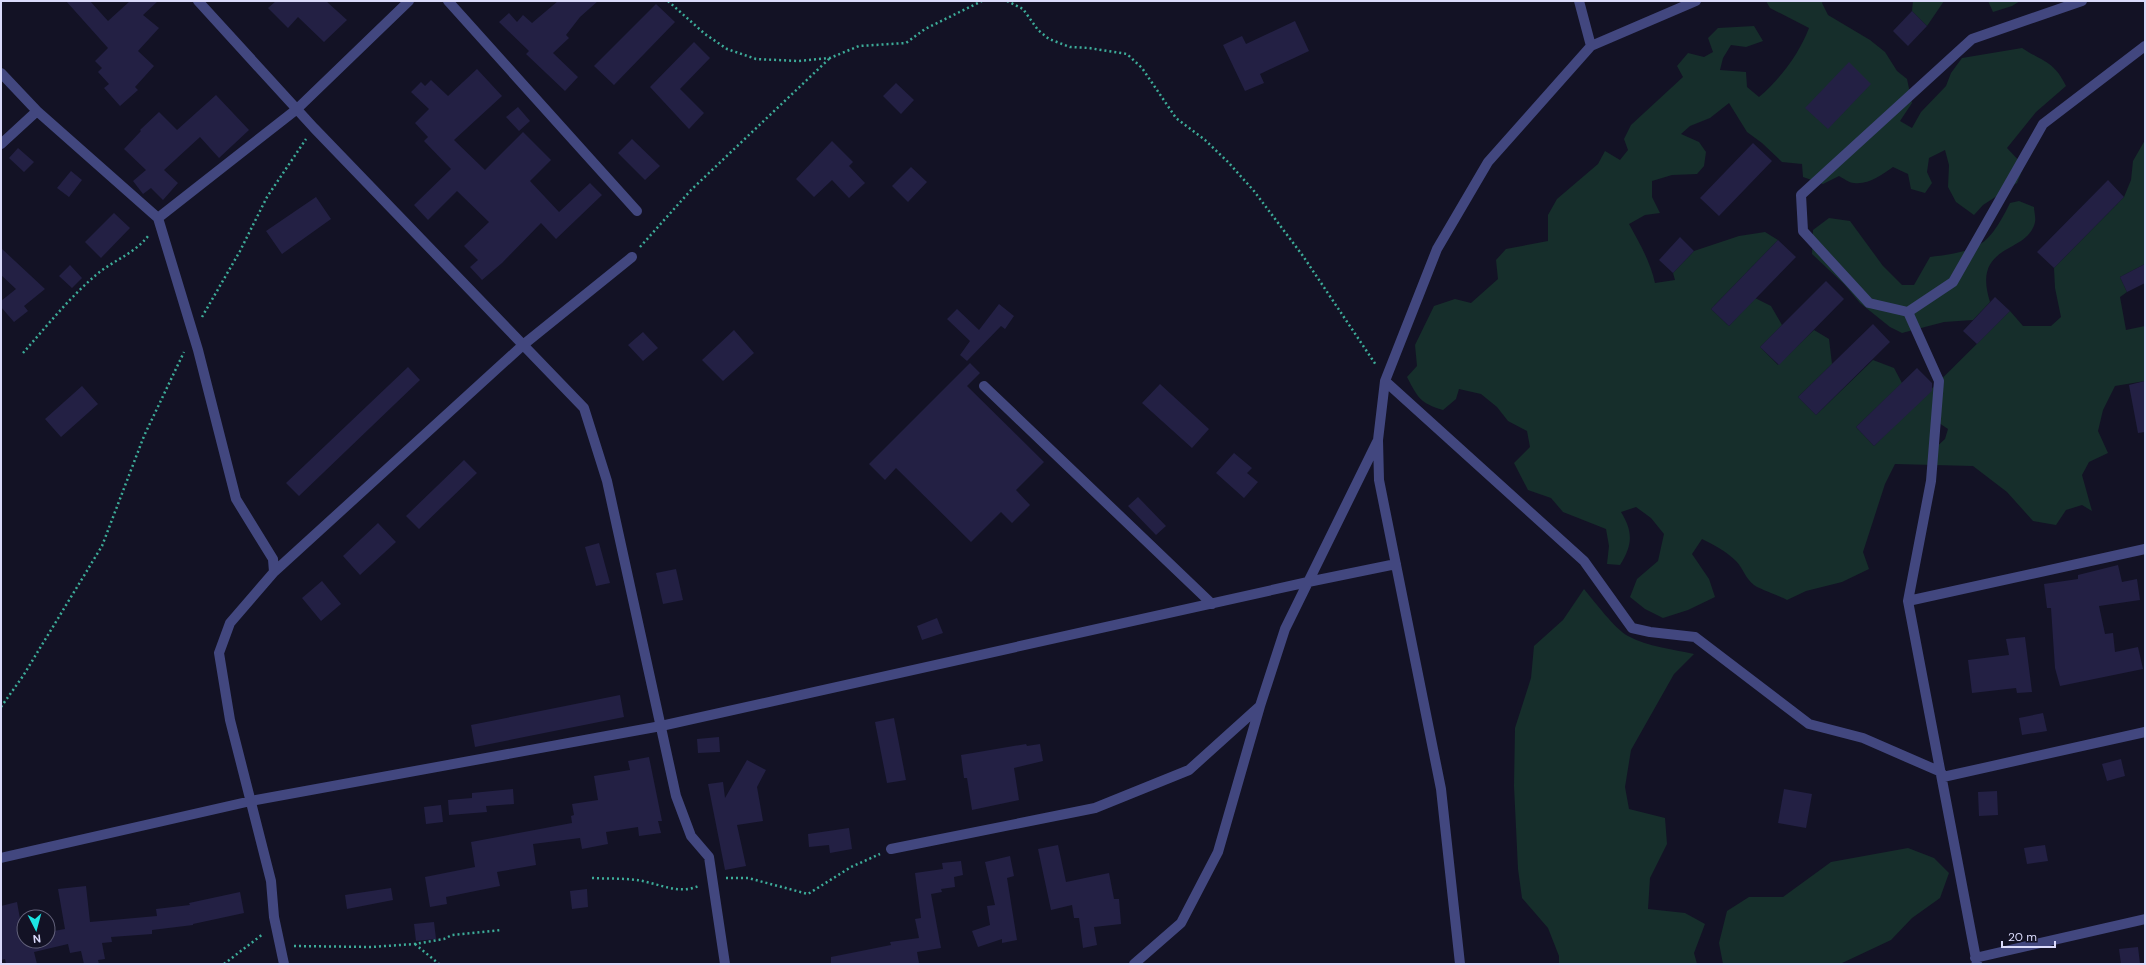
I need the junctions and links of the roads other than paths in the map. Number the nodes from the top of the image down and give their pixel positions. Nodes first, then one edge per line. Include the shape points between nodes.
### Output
1 (198, 1) edge
2 (409, 1) edge
3 (448, 1) edge
4 (1579, 1) edge
5 (1696, 1) edge
6 (2082, 1) edge
7 (1591, 46) junction
8 (2145, 46) edge
9 (1, 73) edge
10 (297, 109) junction
11 (37, 111) junction
12 (1, 144) edge
13 (637, 211) dead end
14 (158, 218) junction
15 (632, 257) road end
16 (1908, 312) junction
17 (523, 345) junction
18 (1385, 381) junction
19 (984, 386) dead end
20 (1378, 440) junction
21 (2145, 549) edge
22 (1396, 564) junction
23 (274, 572) junction
24 (1308, 582) junction
25 (1908, 601) junction
26 (1212, 604) junction
27 (1260, 706) junction
28 (661, 726) junction
29 (2145, 732) edge
30 (1942, 774) junction
31 (251, 801) junction
32 (891, 849) road end
33 (1, 858) edge
34 (2145, 919) edge
35 (1976, 961) edge
36 (284, 964) edge
37 (724, 964) edge
38 (1134, 964) edge
39 (1460, 964) edge

1 - 10 street
2 - 10 street
3 - 13 street
4 - 7 street
5 - 7 street
6 - 16 street via 1972,39 1801,195 1803,231 1870,303
7 - 18 street via 1488,162 1437,249
8 - 16 street via 2043,124 1953,282
9 - 11 street
10 - 14 street
10 - 17 street
11 - 12 street
11 - 14 street
14 - 23 street via 193,334 236,499 273,559
15 - 17 street
16 - 25 street via 1938,381 1931,481
17 - 23 street
17 - 28 street via 584,408 607,480
18 - 20 street
18 - 30 street via 1584,561 1632,628 1695,637 1809,724 1863,738
19 - 26 street
20 - 22 street via 1379,480
20 - 24 street
21 - 25 street
22 - 24 street
22 - 39 street via 1441,789
23 - 31 street via 230,623 219,653 230,720
24 - 26 street
24 - 27 street via 1285,629
25 - 30 street
26 - 28 street
27 - 32 street via 1189,770 1095,808
27 - 38 street via 1218,852 1181,923
28 - 31 street
28 - 37 street via 676,796 691,836 709,857
29 - 30 street
30 - 35 street
31 - 33 street
31 - 36 street via 271,881 274,917
34 - 35 street

